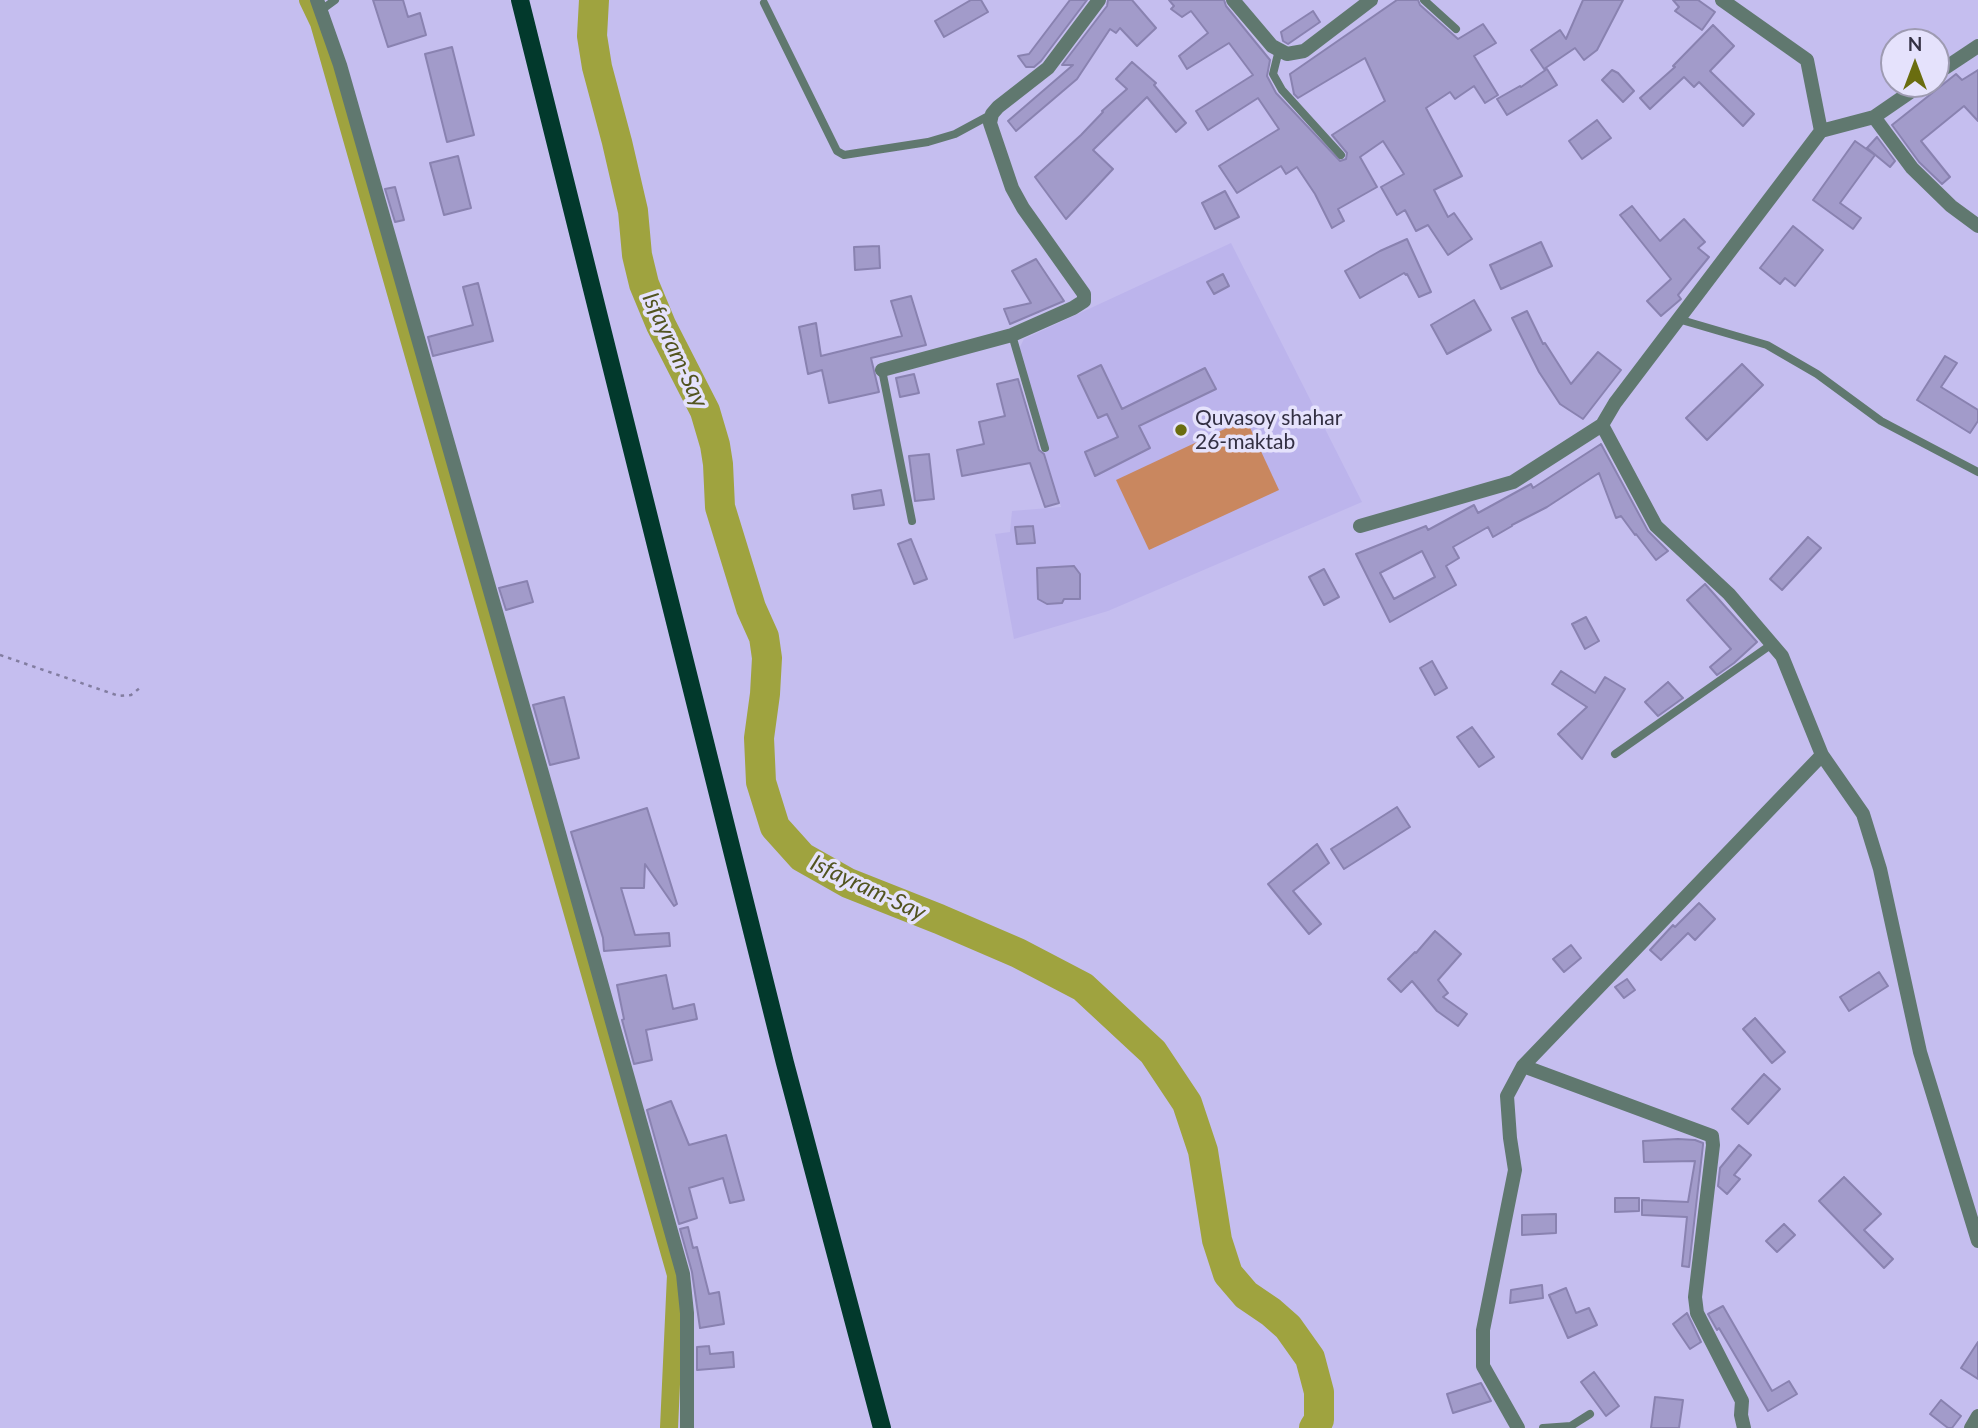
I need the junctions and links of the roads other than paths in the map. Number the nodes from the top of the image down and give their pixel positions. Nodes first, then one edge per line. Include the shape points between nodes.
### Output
1 (335, 0) edge
2 (520, 0) edge
3 (1100, 0) edge
4 (1233, 0) edge
5 (1371, 0) edge
6 (1424, 0) edge
7 (1722, 0) edge
8 (764, 3) dead end
9 (318, 5) edge
10 (1456, 29) dead end
11 (1978, 46) edge
12 (1279, 50) junction
13 (1950, 65) edge
14 (1902, 98) edge
15 (992, 114) junction
16 (1874, 117) junction
17 (1821, 131) junction
18 (1341, 155) dead end
19 (1978, 226) edge
20 (1678, 319) junction
21 (1012, 335) junction
22 (882, 370) joint
23 (1602, 425) junction
24 (1045, 448) dead end
25 (1978, 471) edge
26 (912, 521) dead end
27 (1360, 526) dead end
28 (1772, 644) junction
29 (1615, 754) dead end
30 (1822, 755) junction
31 (1523, 1066) junction
32 (1978, 1241) edge
33 (1590, 1414) dead end
34 (1978, 1416) edge
35 (687, 1428) edge
36 (882, 1428) edge
37 (1518, 1428) edge
38 (1543, 1428) edge
39 (1744, 1428) edge
40 (1970, 1428) edge

1 - 9 lane
2 - 36 main road via 785,1063
3 - 15 street via 1048,68
4 - 12 street
5 - 12 street via 1304,51 1287,54
6 - 10 lane
7 - 17 street via 1807,60
8 - 15 lane via 837,151 844,155 928,142
9 - 35 street via 340,65 683,1274
11 - 13 street
12 - 18 lane via 1273,74 1282,90
14 - 16 street
15 - 21 street via 990,122 1012,188 1084,295 1084,301 1073,308
16 - 17 street
16 - 19 street via 1912,168
17 - 20 street
20 - 23 street
20 - 25 lane via 1767,345 1817,374 1881,421
21 - 22 street
21 - 24 lane
22 - 26 lane
23 - 27 street via 1513,482
23 - 28 street via 1656,526 1729,594
28 - 29 lane
28 - 30 street via 1782,656
30 - 31 street
30 - 32 street via 1863,814 1880,869 1920,1052
31 - 37 street via 1507,1096 1515,1170 1483,1330 1483,1366
31 - 39 street via 1712,1136 1696,1312 1742,1401
33 - 38 lane via 1571,1426
34 - 40 street

